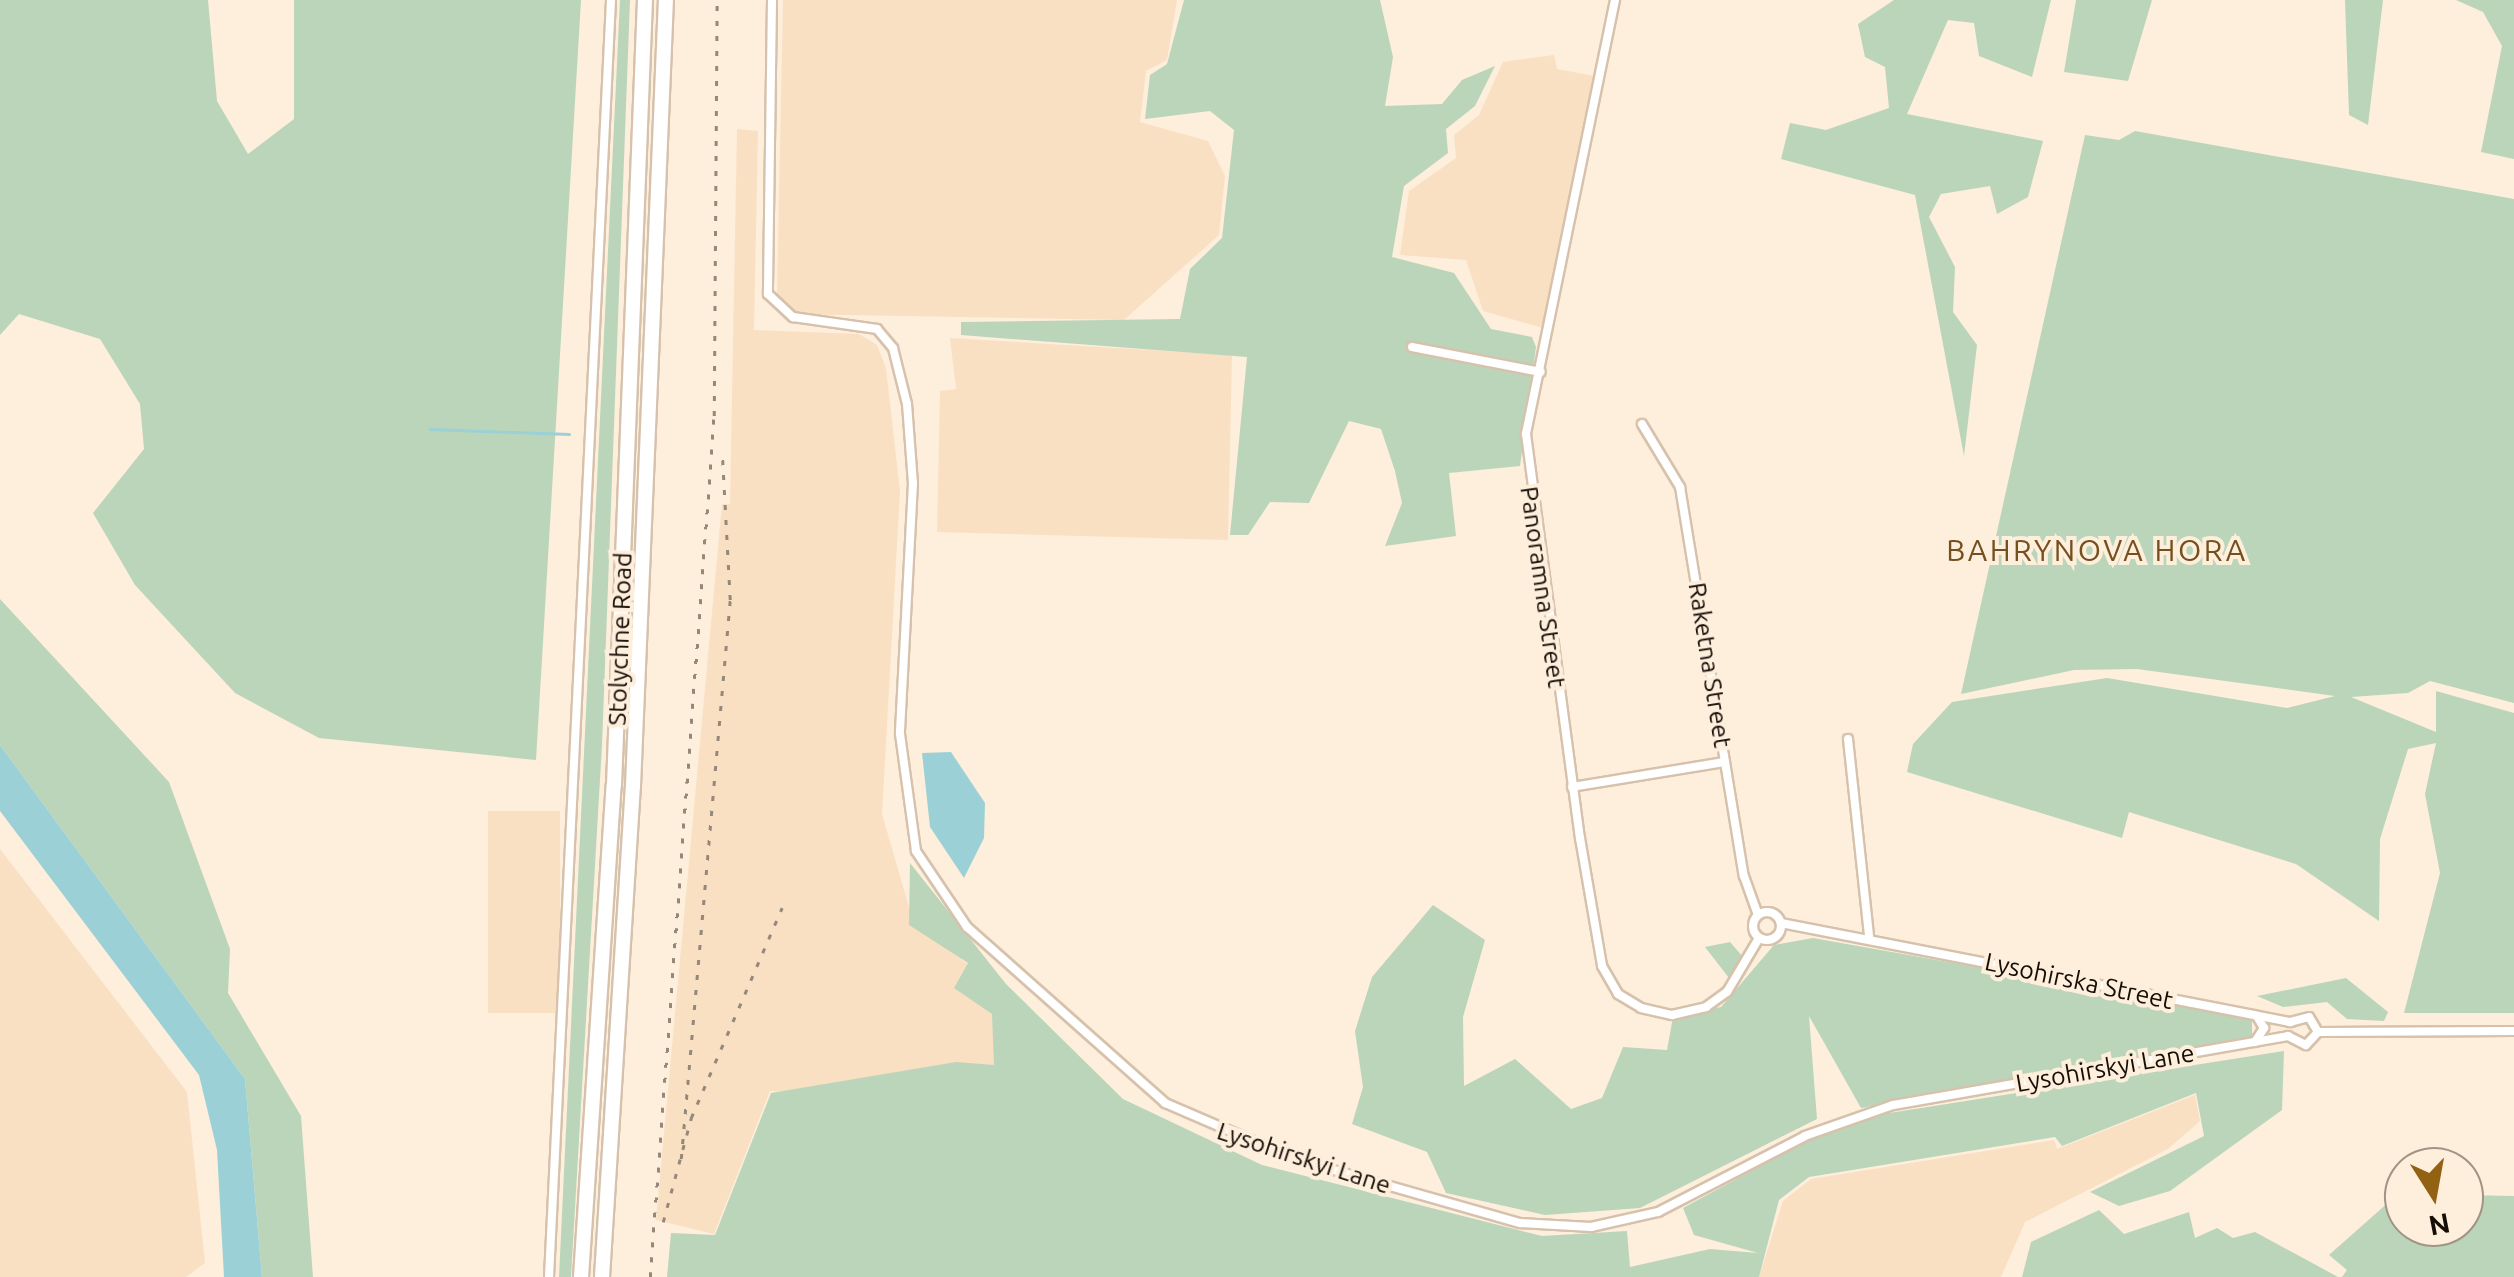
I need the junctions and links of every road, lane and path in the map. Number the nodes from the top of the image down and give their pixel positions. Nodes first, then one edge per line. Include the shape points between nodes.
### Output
1 (611, 0) edge
2 (645, 0) edge
3 (666, 0) edge
4 (772, 0) edge
5 (1615, 0) edge
6 (1412, 347) dead end
7 (1541, 372) junction
8 (1642, 424) dead end
9 (1848, 738) dead end
10 (1725, 762) junction
11 (1572, 787) junction
12 (1758, 914) junction
13 (1782, 923) junction
14 (1869, 937) junction
15 (1759, 938) junction
16 (2257, 1017) junction
17 (2290, 1022) junction
18 (2514, 1031) edge
19 (2318, 1032) junction
20 (2288, 1036) junction
21 (2255, 1042) junction
22 (549, 1277) edge
23 (581, 1277) edge
24 (602, 1277) edge

1 - 22 street, Stolychne Road
2 - 23 highway, Stolychne Road via 614,786
3 - 24 highway, Stolychne Road via 634,786
4 - 21 street, Lysohirskyi Lane via 766,280 776,307 868,324 899,363 913,483 901,767 924,868 967,927 1108,1058 1229,1138 1520,1223 1590,1227 1680,1203 1805,1136 1893,1106
5 - 7 street, Panoramna Street
6 - 7 street
7 - 11 street, Panoramna Street via 1526,469
8 - 10 street, Raketna Street via 1680,487
9 - 14 street
10 - 11 street
10 - 12 street, Raketna Street
11 - 15 street, Panoramna Street via 1597,946 1618,994 1656,1013 1706,1008 1727,992
12 - 13 street, Lysohirska Street
12 - 15 street, Raketna Street
13 - 14 street, Lysohirska Street
13 - 15 street via 1774,939
14 - 16 street, Lysohirska Street
16 - 17 street, Lysohirska Street
16 - 21 street via 2264,1028
17 - 19 street, Lysohirska Street via 2310,1017
17 - 20 street
18 - 19 street
19 - 20 street, Lysohirskyi Lane via 2306,1046
20 - 21 street, Lysohirskyi Lane

